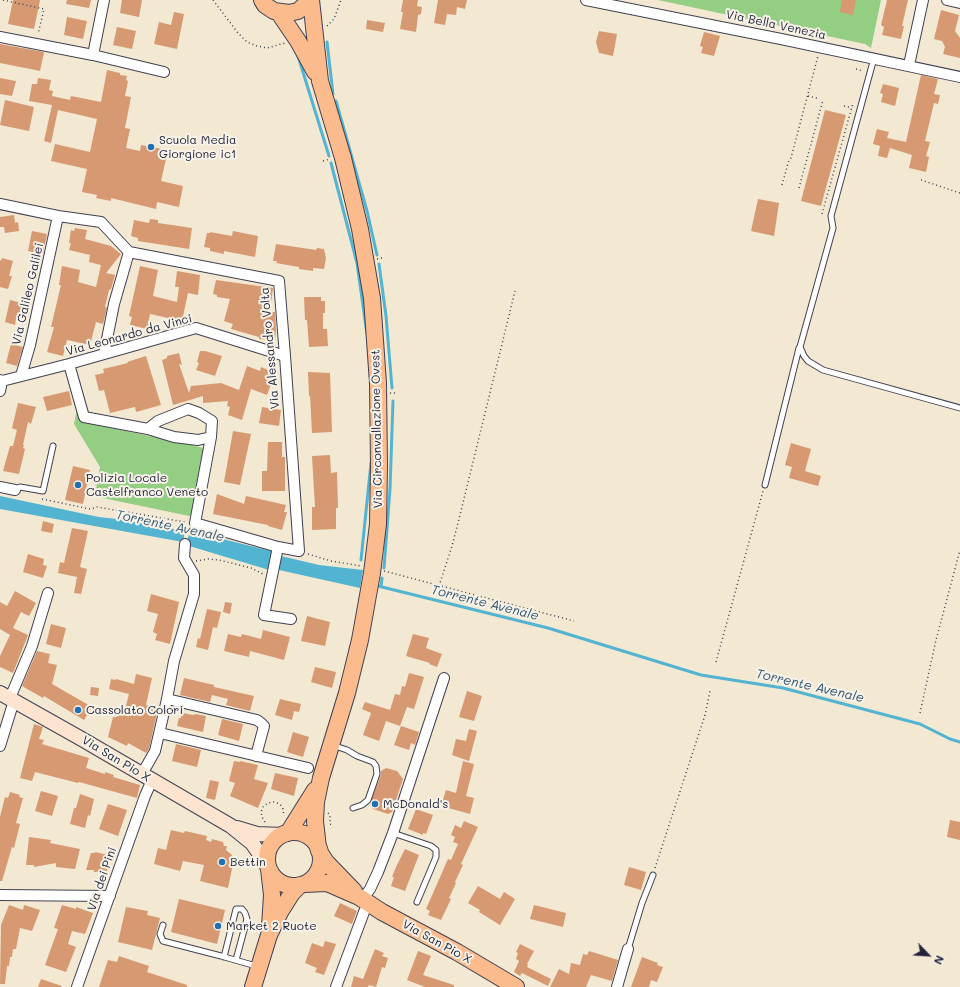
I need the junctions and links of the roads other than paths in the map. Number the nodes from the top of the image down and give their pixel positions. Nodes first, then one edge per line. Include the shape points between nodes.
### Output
1 (104, 0) edge
2 (262, 0) edge
3 (310, 0) edge
4 (586, 0) edge
5 (923, 0) edge
6 (947, 0) edge
7 (960, 3) edge
8 (279, 13) junction
9 (0, 37) edge
10 (93, 56) junction
11 (874, 58) junction
12 (909, 65) junction
13 (164, 72) dead end
14 (960, 77) edge
15 (320, 81) junction
16 (0, 204) edge
17 (58, 216) junction
18 (129, 252) junction
19 (800, 347) junction
20 (104, 354) junction
21 (286, 356) junction
22 (69, 364) junction
23 (21, 376) junction
24 (1, 384) edge
25 (960, 408) edge
26 (148, 429) junction
27 (211, 437) junction
28 (53, 446) dead end
29 (764, 485) road end
30 (0, 487) edge
31 (15, 490) joint
32 (185, 544) dead end
33 (278, 551) junction
34 (48, 594) dead end
35 (290, 619) dead end
36 (444, 678) dead end
37 (8, 697) edge
38 (167, 699) junction
39 (160, 733) junction
40 (331, 745) junction
41 (0, 746) edge
42 (256, 756) junction
43 (308, 768) dead end
44 (147, 777) junction
45 (321, 778) junction
46 (352, 808) dead end
47 (231, 826) junction
48 (285, 829) junction
49 (393, 833) junction
50 (319, 849) junction
51 (268, 867) junction
52 (653, 875) road end
53 (302, 884) junction
54 (0, 895) edge
55 (110, 896) junction
56 (363, 900) junction
57 (417, 902) dead end
58 (163, 925) dead end
59 (270, 936) junction
60 (628, 949) joint
61 (224, 957) junction
62 (236, 960) junction
63 (259, 967) junction
64 (77, 987) edge
65 (253, 987) edge
66 (336, 987) edge
67 (516, 987) edge
68 (617, 987) edge

1 - 10 street
2 - 8 main road, Via Circonvallazione Ovest
3 - 8 main road, Via Circonvallazione Ovest via 298,11
3 - 15 main road, Via Circonvallazione Ovest
4 - 11 street, Via Bella Venezia
5 - 12 street
6 - 7 street
8 - 15 main road, Via Circonvallazione Ovest
9 - 10 street
10 - 13 street
11 - 12 street, Via Bella Venezia
11 - 19 lane via 830,216 833,228
12 - 14 street, Via Bella Venezia
15 - 40 main road, Via Circonvallazione Ovest via 343,158 360,229 372,298 380,466 378,524 368,595 354,667
16 - 17 street
17 - 18 street via 100,222
17 - 23 street, Via Galileo Galilei
18 - 20 street via 114,304
18 - 21 street, Via Alessandro Volta via 279,281
19 - 25 lane via 804,356 823,370
19 - 29 lane
20 - 21 street, Via Leonardo da Vinci via 196,328
20 - 22 street, Via Leonardo da Vinci
21 - 33 street, Via Alessandro Volta via 299,551
22 - 23 street, Via Leonardo da Vinci
22 - 26 street via 84,417
23 - 24 street, Via Leonardo da Vinci
26 - 27 street via 174,437 198,440
26 - 27 street via 158,421 188,409 212,420
27 - 33 street via 192,526
28 - 31 lane via 43,491 20,487
30 - 31 street
32 - 38 street, Via dei Pini via 184,558 194,575 194,594 174,660
33 - 35 street via 264,615
34 - 37 street via 32,646
36 - 49 street
37 - 41 street via 12,707
37 - 44 street, Via San Pio X
38 - 39 street, Via dei Pini
38 - 42 street via 257,720 264,726
39 - 42 street
39 - 44 street, Via dei Pini
40 - 45 main road, Via Circonvallazione Ovest
40 - 46 lane via 347,750 365,761 373,762 376,766 376,777 368,800
42 - 43 street
44 - 47 street, Via San Pio X
44 - 55 street, Via dei Pini via 145,796
45 - 48 main road, Via Circonvallazione Ovest via 314,792
45 - 50 main road, Via Circonvallazione Ovest via 315,814
47 - 48 street, Via San Pio X via 257,834
47 - 51 street, Via San Pio X via 252,844
48 - 50 main road via 312,839
48 - 51 main road via 270,849 267,857
49 - 56 street via 378,872
49 - 57 lane via 436,850 436,857
50 - 53 main road via 321,860 318,870 315,876
50 - 56 main road, Via San Pio X via 326,862
51 - 53 main road via 274,877 281,882 290,886
51 - 59 main road via 272,895
52 - 60 lane
53 - 56 main road, Via San Pio X via 327,883
53 - 59 main road via 284,906
54 - 55 street
55 - 64 street, Via dei Pini
56 - 66 street via 364,912
56 - 67 main road, Via San Pio X
58 - 61 lane via 160,934 163,941
59 - 63 main road
60 - 68 street
61 - 62 lane
61 - 62 lane via 236,909 242,909 246,919
62 - 63 lane
63 - 65 main road

